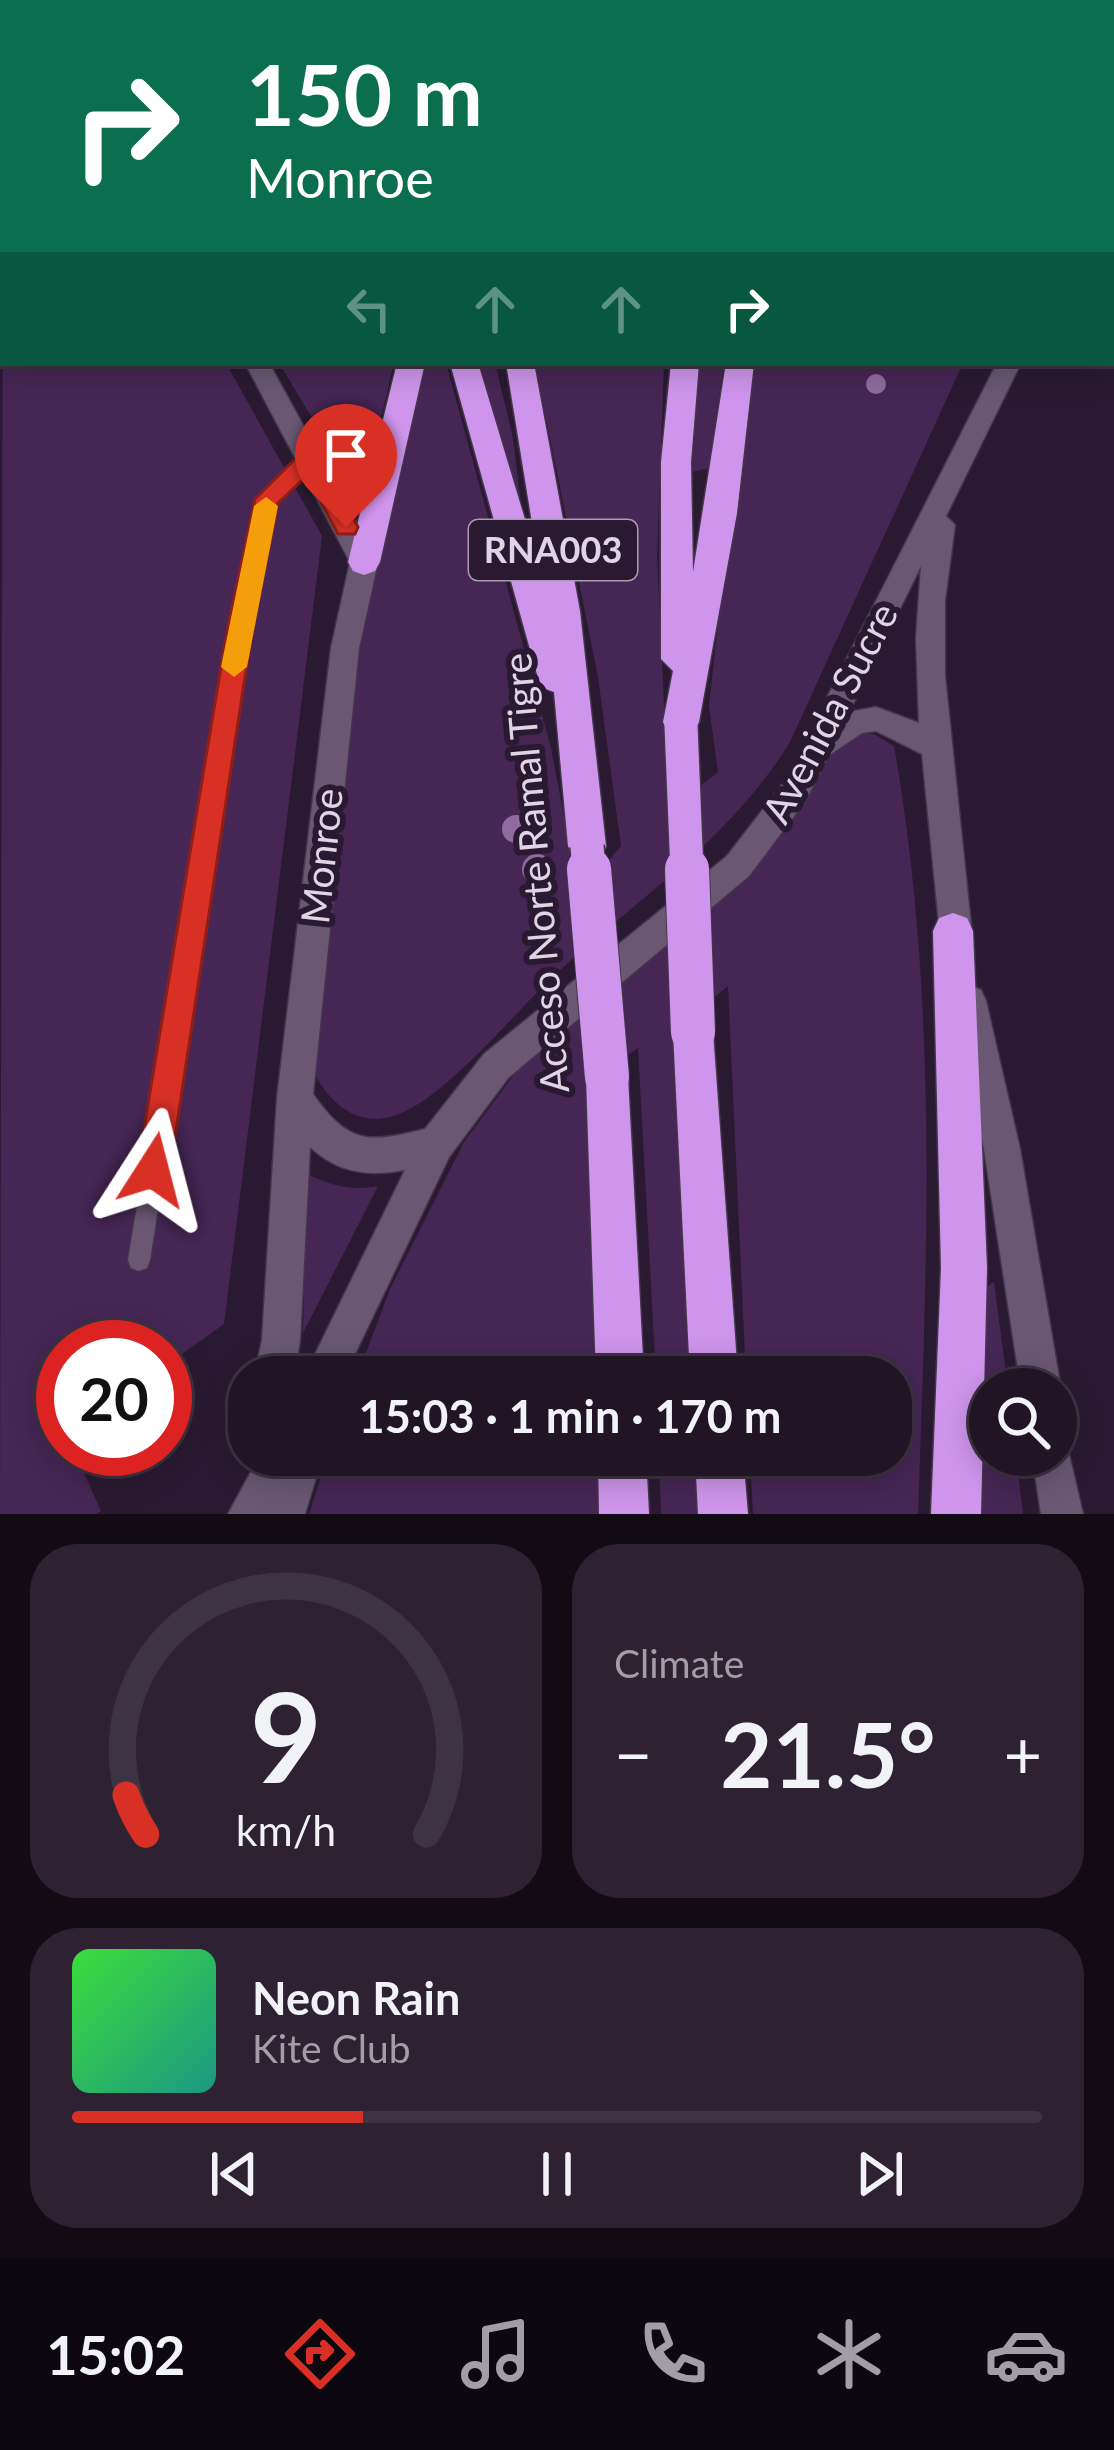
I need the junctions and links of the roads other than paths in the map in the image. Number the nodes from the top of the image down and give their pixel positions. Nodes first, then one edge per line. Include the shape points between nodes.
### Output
1 (259, 366) edge
2 (409, 366) edge
3 (465, 366) edge
4 (521, 366) edge
5 (686, 366) edge
6 (740, 366) edge
7 (1008, 366) edge
8 (310, 459) junction
9 (953, 478) junction
10 (364, 562) junction
11 (681, 724) junction
12 (575, 739) junction
13 (932, 745) junction
14 (817, 750) junction
15 (953, 931) junction
16 (295, 1098) junction
17 (436, 1144) junction
18 (139, 1260) dead end
19 (278, 1356) edge
20 (337, 1356) edge
21 (619, 1356) edge
22 (713, 1356) edge
23 (1038, 1368) edge
24 (253, 1476) edge
25 (269, 1476) edge
26 (296, 1476) edge
27 (623, 1476) edge
28 (720, 1476) edge
29 (1056, 1476) edge
30 (246, 1514) edge
31 (284, 1514) edge
32 (624, 1514) edge
33 (723, 1514) edge
34 (956, 1514) edge
35 (1062, 1514) edge

1 - 8 main road
2 - 10 highway
3 - 12 highway
4 - 12 highway, Acceso Norte Ramal Tigre / RNA003 via 563,611
5 - 11 highway, RNA003 via 675,504
6 - 11 highway
7 - 9 main road, Avenida Sucre
8 - 10 main road
8 - 18 lane via 267,499 261,526
9 - 13 main road via 931,573
9 - 14 main road, Avenida Sucre
10 - 16 main road, Monroe via 345,648
11 - 22 highway, RNA003, bridge
12 - 21 highway, Acceso Norte Ramal Tigre / RNA003, bridge via 607,1076
13 - 14 main road via 874,716 849,721
13 - 15 main road
14 - 17 main road, Avenida Sucre via 738,866 496,1066
15 - 23 main road via 1002,1149
15 - 34 highway via 964,1268
16 - 17 main road via 321,1139 351,1155
16 - 19 main road, Monroe
17 - 20 main road, Avenida Sucre
24 - 30 main road
25 - 30 main road
26 - 31 main road
27 - 32 highway
28 - 33 highway
29 - 35 main road

